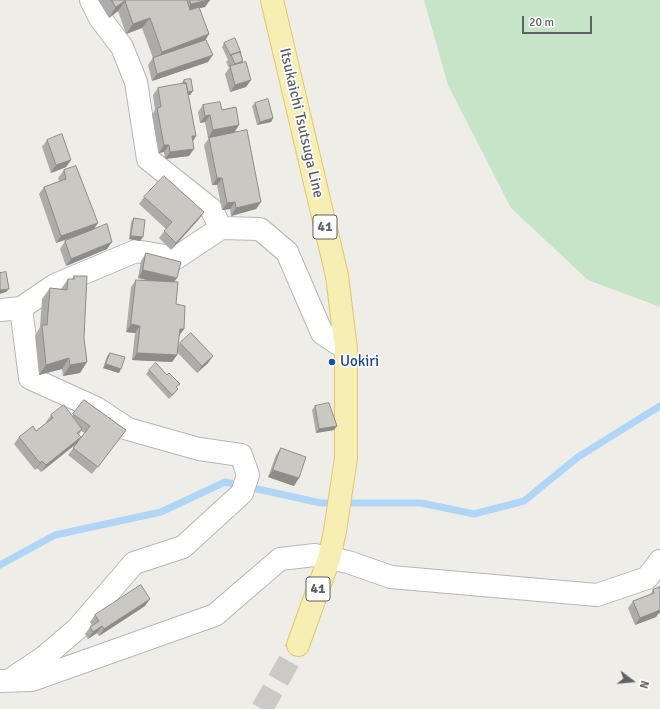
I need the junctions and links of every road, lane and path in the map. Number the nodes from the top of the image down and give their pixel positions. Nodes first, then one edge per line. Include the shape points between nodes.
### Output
1 (91, 0) edge
2 (272, 0) edge
3 (221, 228) junction
4 (22, 308) junction
5 (0, 310) edge
6 (346, 349) junction
7 (329, 559) junction
8 (660, 561) edge
9 (298, 645) tunnel mouth
10 (5, 681) edge

1 - 3 street via 100,18 122,47 136,82 148,158 211,209
2 - 6 main road, Itsukaichi Tsutsuga Line / 41 via 337,276
3 - 4 street via 176,258 136,250 55,285
3 - 6 street via 260,229 287,252 322,333
4 - 5 street
4 - 10 street via 30,378 96,408 128,429 199,449 241,455 245,484 183,546 134,563 78,628 42,658
6 - 7 main road, Itsukaichi Tsutsuga Line / 41 via 346,458
7 - 8 street via 348,562 391,577 597,595 647,578
7 - 9 main road, Itsukaichi Tsutsuga Line / 41
7 - 10 street via 315,555 280,559 215,615 32,680

